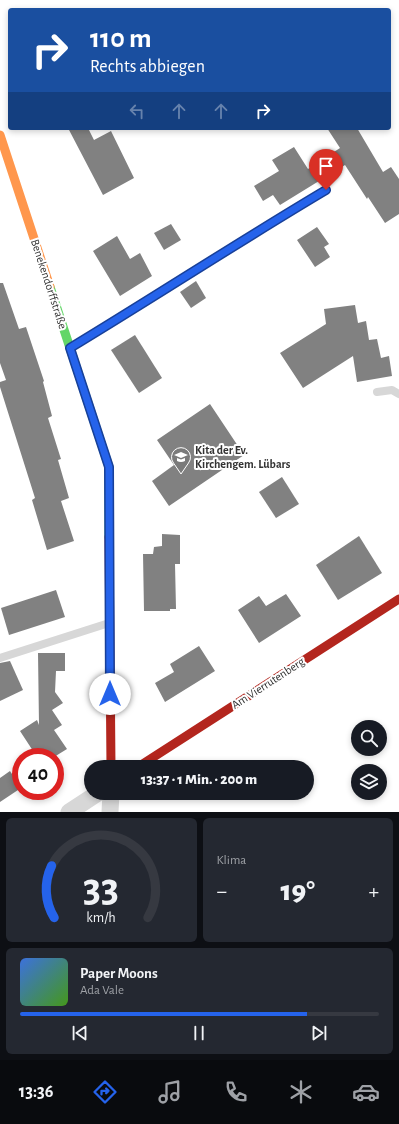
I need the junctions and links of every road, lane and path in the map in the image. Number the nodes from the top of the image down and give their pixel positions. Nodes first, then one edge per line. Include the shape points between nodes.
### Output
1 (0, 135) edge
2 (326, 190) dead end
3 (70, 348) junction
4 (377, 392) dead end
5 (399, 394) edge
6 (399, 599) edge
7 (110, 622) junction
8 (0, 658) edge
9 (111, 760) edge
10 (149, 760) edge
11 (87, 800) edge
12 (111, 800) edge
13 (69, 812) edge
14 (110, 812) edge

1 - 3 street, Benekendorffstraße
2 - 3 lane
3 - 7 street, Benekendorffstraße via 109,467
4 - 5 lane via 392,390
6 - 10 street, Am Vierrutenberg
7 - 8 lane
7 - 9 street, Benekendorffstraße
11 - 13 street
12 - 14 street

